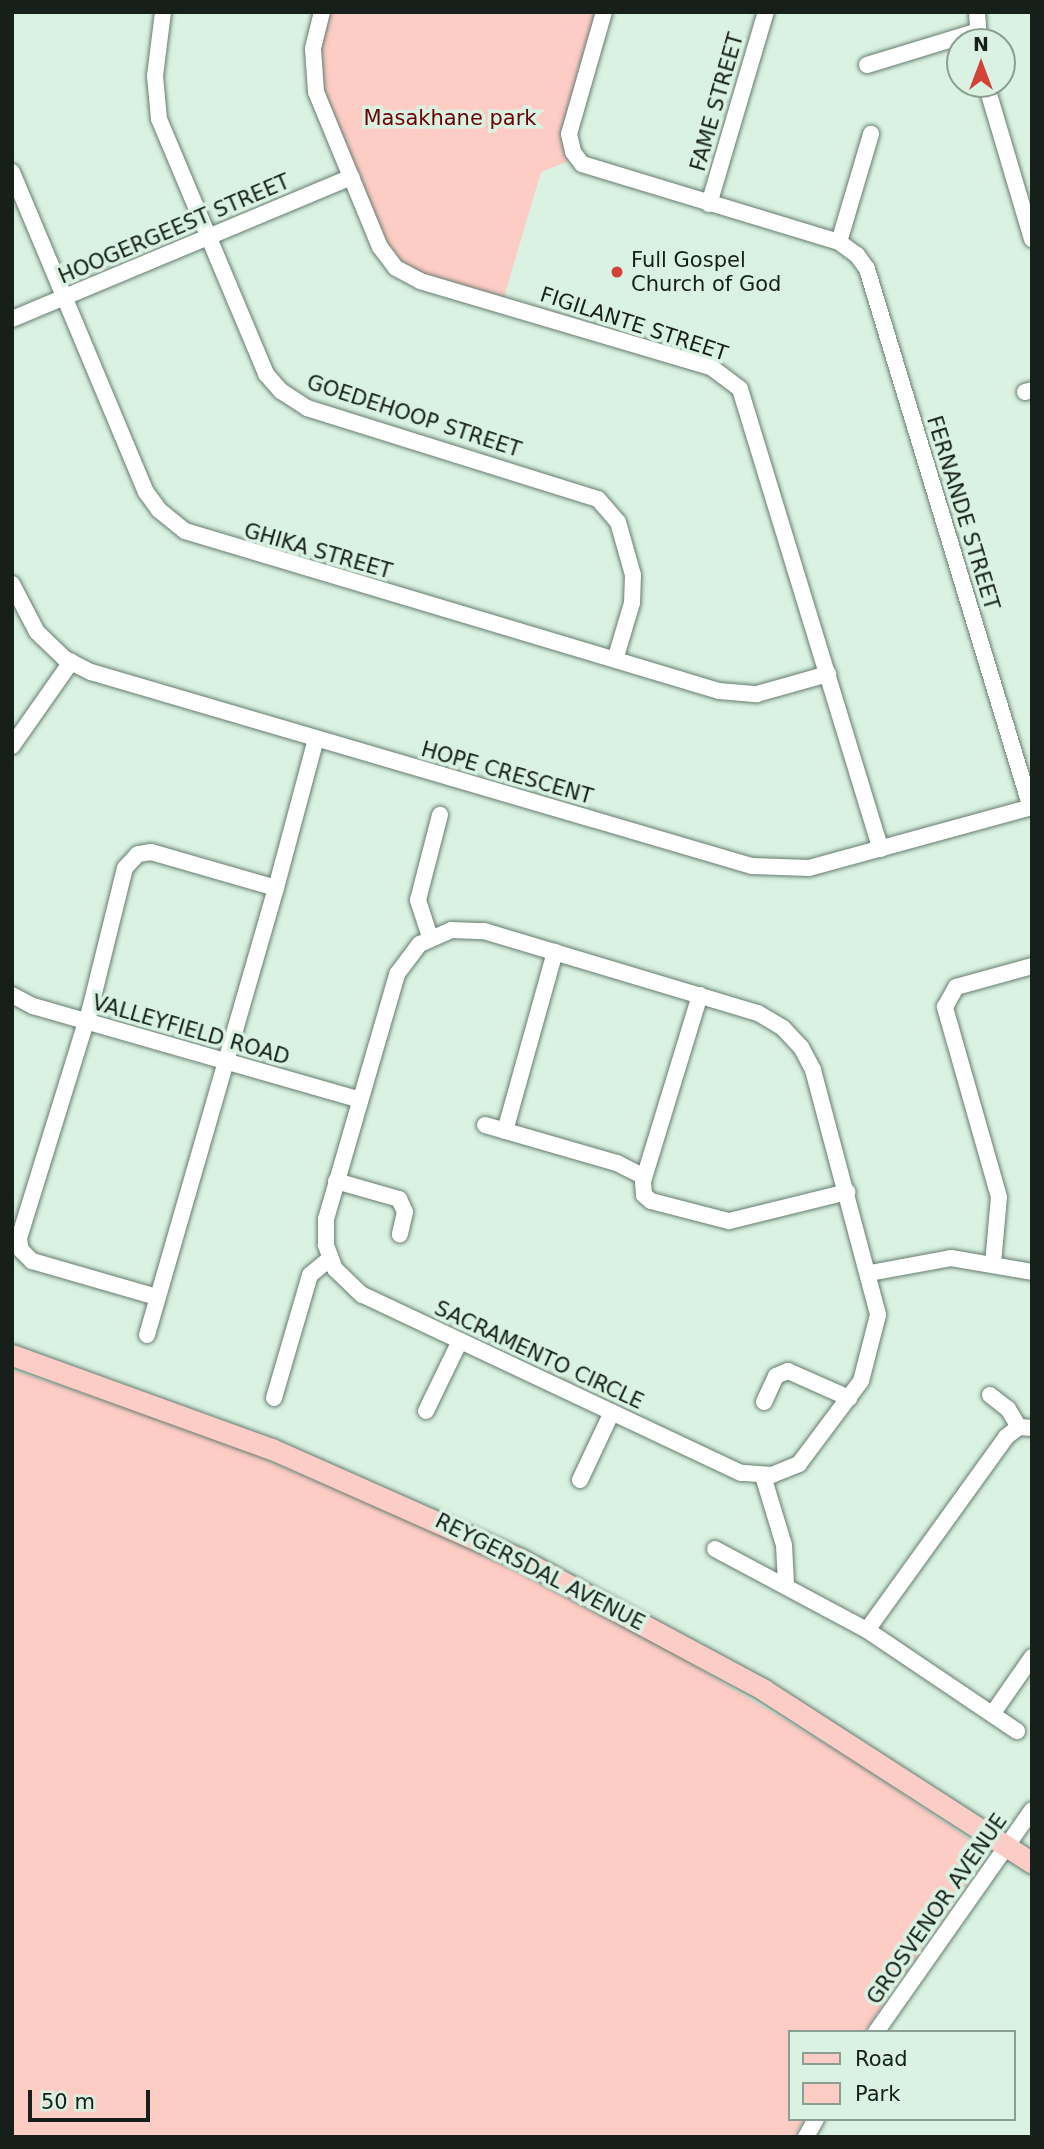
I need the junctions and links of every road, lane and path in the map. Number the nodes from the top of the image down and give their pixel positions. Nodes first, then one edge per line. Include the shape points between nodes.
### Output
1 (163, 12) edge
2 (322, 12) edge
3 (604, 12) edge
4 (766, 12) edge
5 (946, 45) edge
6 (867, 65) dead end
7 (990, 98) edge
8 (871, 134) dead end
9 (12, 172) edge
10 (352, 177) junction
11 (709, 204) junction
12 (208, 237) junction
13 (1032, 239) edge
14 (839, 242) junction
15 (65, 297) junction
16 (12, 319) edge
17 (12, 583) edge
18 (615, 660) junction
19 (71, 662) junction
20 (828, 674) junction
21 (316, 739) junction
22 (12, 746) edge
23 (1032, 807) edge
24 (440, 815) dead end
25 (881, 849) junction
26 (276, 888) junction
27 (430, 937) junction
28 (555, 952) junction
29 (1032, 965) edge
30 (12, 995) edge
31 (700, 995) junction
32 (86, 1021) junction
33 (223, 1061) junction
34 (360, 1100) junction
35 (485, 1125) dead end
36 (505, 1130) junction
37 (644, 1177) junction
38 (336, 1181) junction
39 (847, 1192) junction
40 (400, 1234) dead end
41 (330, 1258) junction
42 (993, 1264) junction
43 (1032, 1272) edge
44 (870, 1273) junction
45 (157, 1297) junction
46 (147, 1335) dead end
47 (460, 1341) junction
48 (12, 1355) edge
49 (990, 1395) dead end
50 (274, 1398) dead end
51 (849, 1398) junction
52 (764, 1402) dead end
53 (426, 1411) dead end
54 (612, 1412) junction
55 (1025, 1428) edge
56 (763, 1476) junction
57 (580, 1480) dead end
58 (715, 1549) dead end
59 (786, 1584) junction
60 (867, 1630) junction
61 (1032, 1657) edge
62 (993, 1713) junction
63 (1017, 1731) dead end
64 (1032, 1810) edge
65 (1007, 1845) junction
66 (1032, 1863) edge
67 (877, 2030) edge
68 (815, 2121) edge
69 (806, 2137) edge

1 - 12 street, GOEDEHOOP STREET via 156,104
2 - 10 street, FIGILANTE STREET via 313,48 313,78
3 - 11 street, FERNANDE STREET via 570,126 573,152 589,169
4 - 11 street, FAME STREET
5 - 6 street
7 - 13 street
8 - 14 street
9 - 15 street, GHIKA STREET
10 - 12 street, HOOGERGEEST STREET
10 - 20 street, FIGILANTE STREET via 384,255 403,274 711,367 735,382 744,397
11 - 14 street, FERNANDE STREET
12 - 15 street, HOOGERGEEST STREET
12 - 18 street, GOEDEHOOP STREET via 260,364 293,401 580,490 606,506 622,531 634,575 632,603
14 - 23 street, FERNANDE STREET via 858,255 867,269
15 - 16 street, HOOGERGEEST STREET
15 - 18 street, GHIKA STREET via 146,492 159,510 185,531
17 - 19 street, HOPE CRESCENT via 37,632
18 - 20 street, GHIKA STREET via 739,695 765,693
19 - 21 street, HOPE CRESCENT via 100,675
19 - 22 street
20 - 25 street, FIGILANTE STREET
21 - 25 street, HOPE CRESCENT via 752,866 808,868
21 - 26 street
23 - 25 street, HOPE CRESCENT
24 - 27 street via 418,900
26 - 32 street via 151,852 132,858 114,904
26 - 33 street
27 - 28 street via 473,929
27 - 34 street via 411,953 397,974
28 - 31 street
28 - 36 street
29 - 42 street via 957,987 945,1007 999,1197
30 - 32 street, VALLEYFIELD ROAD
31 - 37 street
31 - 39 street via 771,1019 801,1047 813,1070
32 - 33 street, VALLEYFIELD ROAD
32 - 45 street via 53,1135 44,1151 20,1245 32,1261
33 - 34 street, VALLEYFIELD ROAD
33 - 45 street
34 - 38 street
35 - 36 street
36 - 37 street via 617,1163
37 - 39 street via 642,1191 651,1202 722,1221
38 - 40 street via 399,1199 405,1212
38 - 41 street via 324,1232
39 - 44 street
41 - 47 street, SACRAMENTO CIRCLE via 343,1279 362,1295
41 - 50 street via 310,1275
42 - 43 street
42 - 44 street via 951,1258
44 - 51 street via 877,1327 861,1381
45 - 46 street
47 - 53 street
47 - 54 street, SACRAMENTO CIRCLE
48 - 65 main road, REYGERSDAL AVENUE via 272,1449 520,1559 764,1690
49 - 55 street
51 - 52 street via 783,1371
51 - 56 street via 807,1457 781,1473
54 - 56 street, SACRAMENTO CIRCLE via 741,1473
54 - 57 street
55 - 60 street via 1006,1437
56 - 59 street via 784,1545
58 - 59 street
59 - 60 street
60 - 62 street
61 - 62 street
62 - 63 street
64 - 65 street, GROSVENOR AVENUE
65 - 66 main road, REYGERSDAL AVENUE
65 - 67 street, GROSVENOR AVENUE
68 - 69 street

